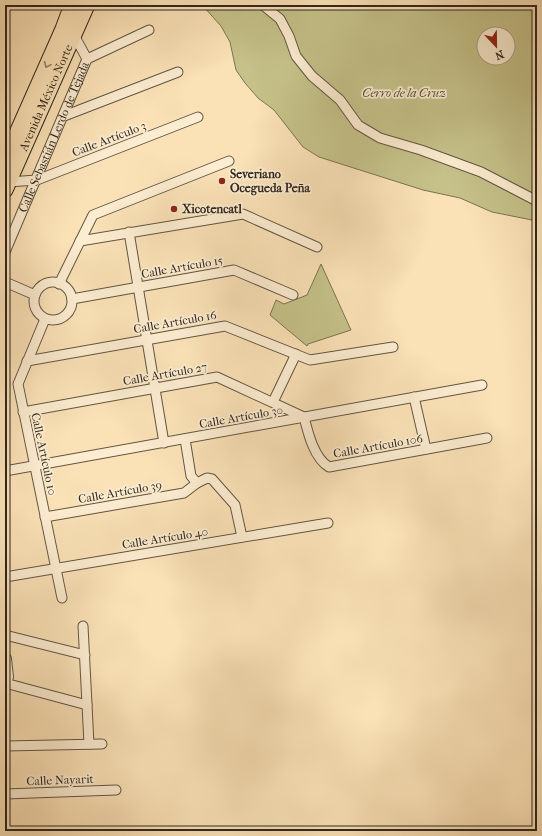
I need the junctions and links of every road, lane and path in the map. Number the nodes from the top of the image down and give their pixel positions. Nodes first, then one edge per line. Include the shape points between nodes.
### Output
1 (72, 5) edge
2 (87, 5) edge
3 (263, 5) edge
4 (149, 30) dead end
5 (69, 32) junction
6 (87, 59) junction
7 (178, 72) dead end
8 (64, 116) junction
9 (198, 117) dead end
10 (5, 160) edge
11 (229, 161) dead end
12 (36, 180) junction
13 (6, 184) edge
14 (537, 201) edge
15 (129, 232) junction
16 (80, 241) junction
17 (317, 247) dead end
18 (5, 252) edge
19 (5, 282) edge
20 (59, 284) junction
21 (138, 287) junction
22 (35, 295) junction
23 (293, 295) dead end
24 (72, 299) junction
25 (45, 319) junction
26 (147, 339) junction
27 (393, 347) dead end
28 (296, 354) junction
29 (27, 361) junction
30 (482, 385) dead end
31 (155, 388) junction
32 (414, 397) junction
33 (273, 402) junction
34 (23, 412) junction
35 (304, 417) junction
36 (487, 438) dead end
37 (185, 439) junction
38 (164, 443) junction
39 (426, 449) junction
40 (34, 466) junction
41 (5, 471) edge
42 (197, 483) junction
43 (45, 517) junction
44 (328, 523) dead end
45 (242, 537) junction
46 (55, 568) junction
47 (5, 577) edge
48 (62, 598) dead end
49 (83, 626) dead end
50 (5, 635) edge
51 (85, 655) junction
52 (5, 658) edge
53 (5, 683) edge
54 (87, 705) junction
55 (89, 744) junction
56 (102, 744) dead end
57 (5, 746) edge
58 (116, 790) dead end
59 (5, 794) edge

1 - 5 main road, Avenida México Norte
2 - 5 main road, Avenida México Norte
3 - 14 street via 280,19 296,56 308,71 340,100 358,125 380,138 481,172
4 - 6 street
5 - 6 street, Calle Sebastián Lerdo de Tejada
5 -> 10 main road, Avenida México Norte
5 - 13 main road, Avenida México Norte
6 - 8 street, Calle Sebastián Lerdo de Tejada
7 - 8 street
8 - 12 street, Calle Sebastián Lerdo de Tejada
9 - 12 street, Calle Artículo 3
11 - 16 street via 93,215
12 - 13 street, Calle Artículo 3
12 - 18 street, Calle Sebastián Lerdo de Tejada
15 - 16 street
15 - 17 street via 243,214
15 - 21 street
16 - 20 street
19 - 22 street
20 - 22 street via 45,284
20 - 24 street via 67,289
21 - 23 street, Calle Artículo 15 via 234,270
21 - 24 street, Calle Artículo 15
21 - 26 street
22 - 25 street via 34,306
24 - 25 street via 69,312 64,316 52,320
25 - 29 street, Calle Artículo 10
26 - 28 street, Calle Artículo 16 via 225,326
26 - 29 street, Calle Artículo 16
26 - 31 street
27 - 28 street, Calle Artículo 16 via 310,360
28 - 33 street
29 - 34 street, Calle Artículo 10 via 18,384
30 - 32 street, Calle Artículo 30
31 - 33 street, Calle Artículo 27 via 217,377
31 - 34 street, Calle Artículo 27
31 - 38 street
32 - 35 street, Calle Artículo 30
32 - 39 street
33 - 35 street, Calle Artículo 27
34 - 40 street, Calle Artículo 10
35 - 37 street, Calle Artículo 30
35 - 39 street, Calle Artículo 106 via 310,439 322,463 329,467
36 - 39 street, Calle Artículo 106
37 - 38 street, Calle Artículo 30
37 - 42 street via 191,476
38 - 40 street, Calle Artículo 30
40 - 41 street, Calle Artículo 30
40 - 43 street, Calle Artículo 10
42 - 43 street, Calle Artículo 39 via 184,493
42 - 45 street via 207,478 212,479 234,505
43 - 46 street, Calle Artículo 10
44 - 45 street, Calle Artículo 40
45 - 46 street, Calle Artículo 40
46 - 47 street, Calle Artículo 40
46 - 48 street, Calle Artículo 10
49 - 51 street
50 - 51 street
51 - 54 street
52 - 53 street
53 - 54 street
54 - 55 street
55 - 56 street
55 - 57 street
58 - 59 street, Calle Nayarit

